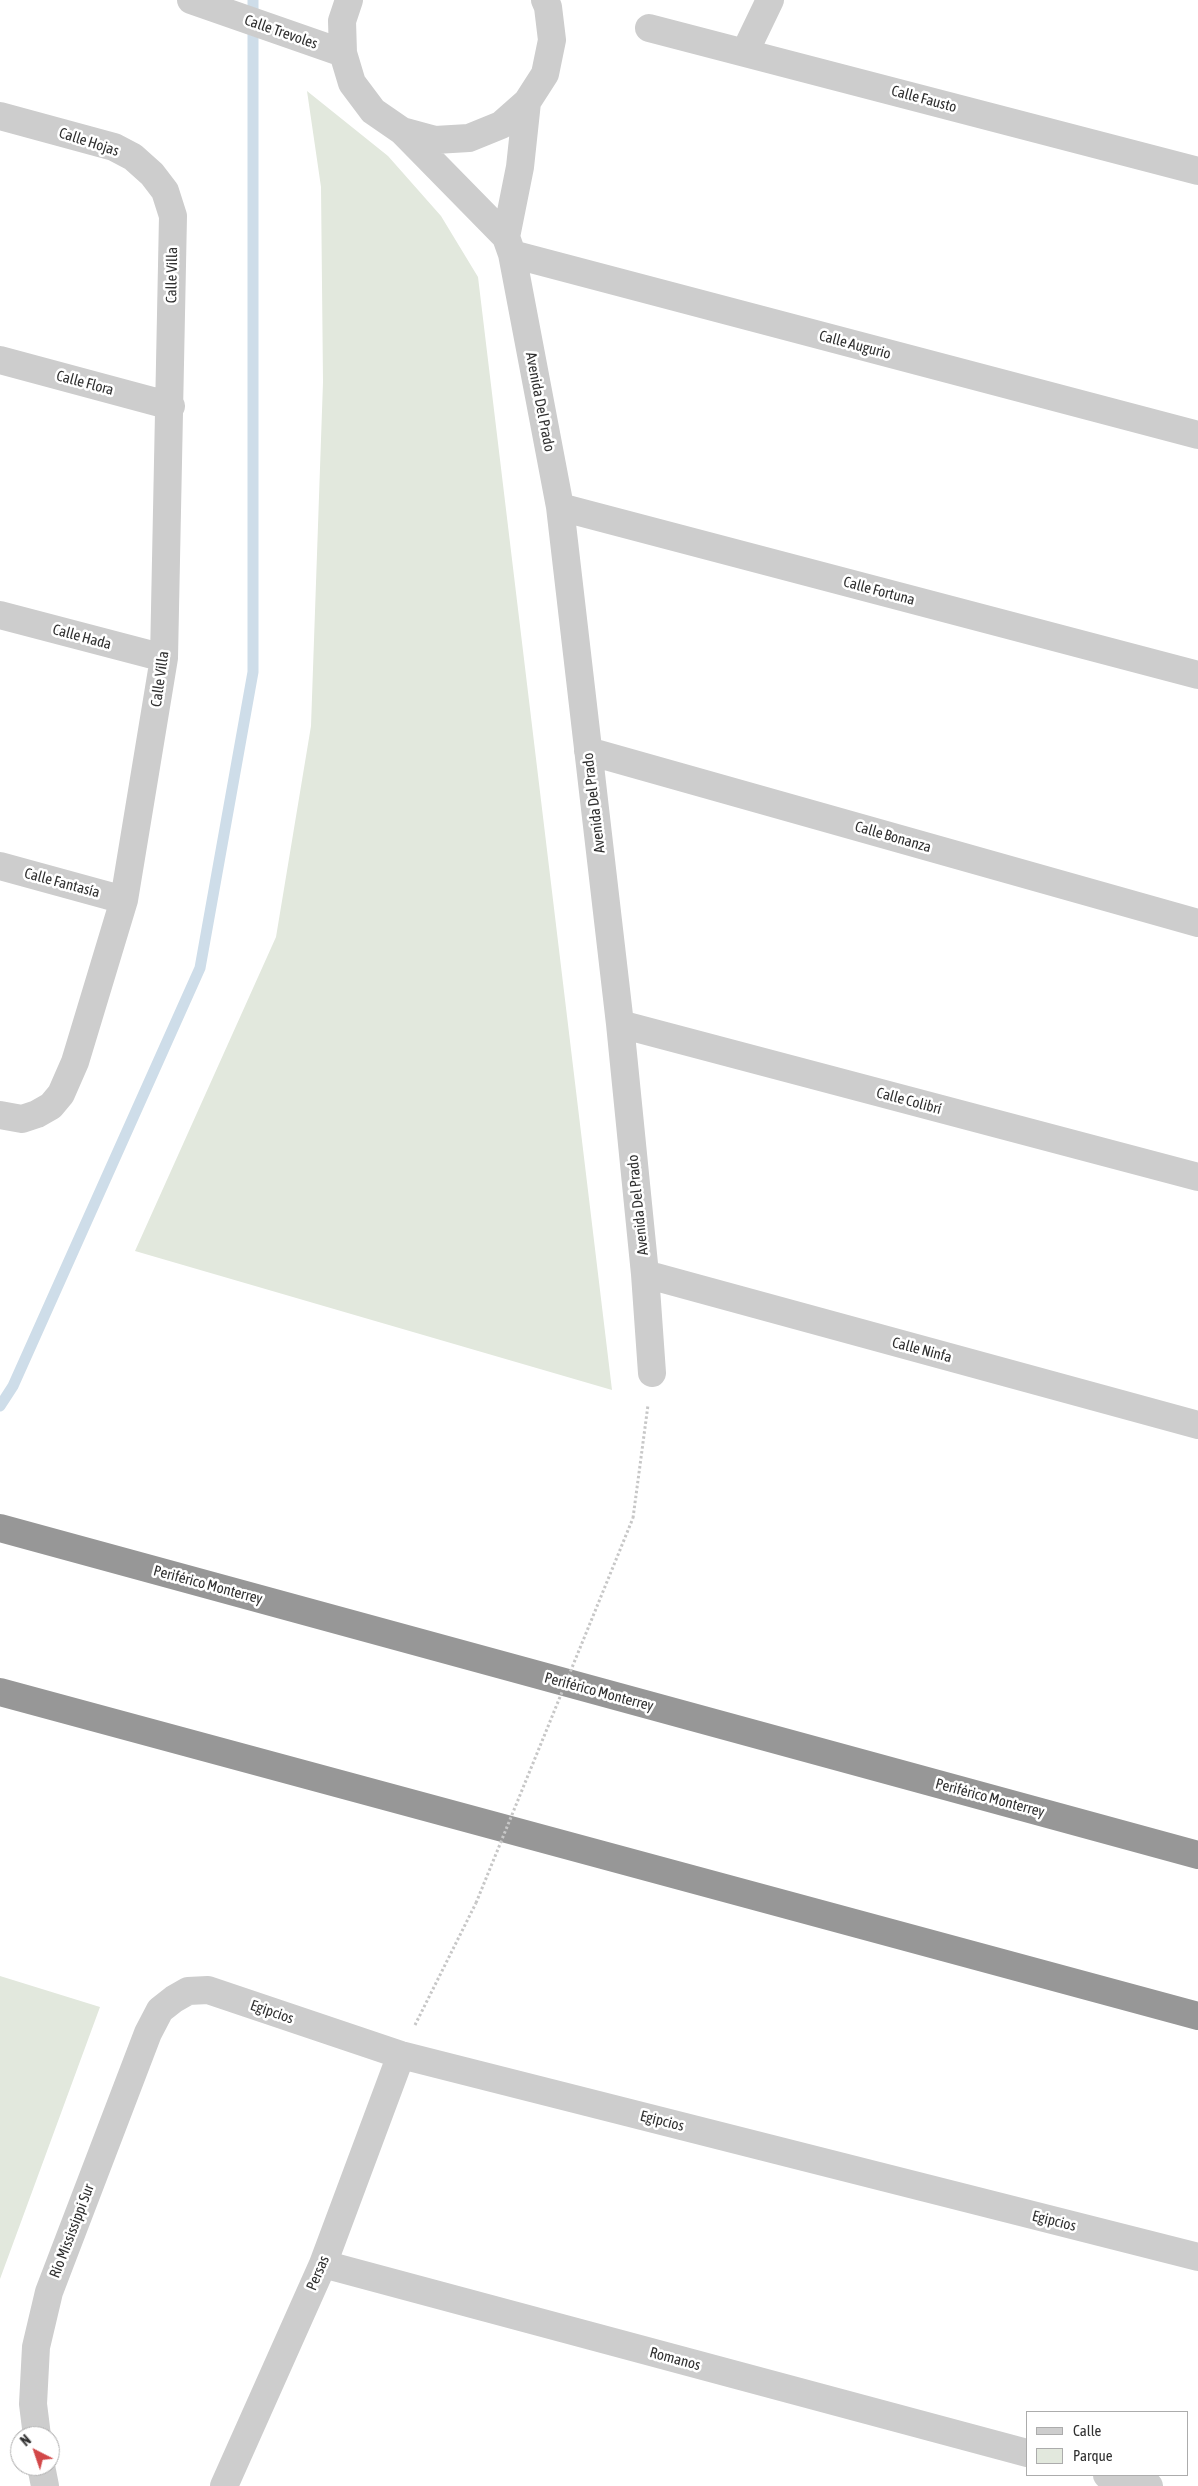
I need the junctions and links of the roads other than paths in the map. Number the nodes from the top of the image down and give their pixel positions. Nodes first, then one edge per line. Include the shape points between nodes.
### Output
1 (191, 0) edge
2 (349, 0) edge
3 (770, 0) edge
4 (548, 2) edge
5 (649, 28) dead end
6 (745, 52) junction
7 (342, 53) junction
8 (527, 102) junction
9 (0, 116) edge
10 (402, 131) junction
11 (1198, 171) edge
12 (165, 191) joint
13 (509, 246) junction
14 (0, 360) edge
15 (171, 406) junction
16 (1198, 435) edge
17 (560, 507) junction
18 (0, 615) edge
19 (164, 658) junction
20 (1198, 675) edge
21 (588, 751) junction
22 (0, 866) edge
23 (124, 900) junction
24 (1198, 923) edge
25 (620, 1024) junction
26 (4, 1116) edge
27 (1198, 1177) edge
28 (645, 1274) junction
29 (652, 1373) road end
30 (1198, 1425) edge
31 (11, 1531) edge
32 (0, 1692) edge
33 (1198, 1855) edge
34 (1198, 2016) edge
35 (148, 2034) joint
36 (401, 2055) junction
37 (1198, 2257) edge
38 (323, 2264) junction
39 (36, 2426) edge
40 (1026, 2453) edge
41 (1111, 2476) edge
42 (224, 2486) edge
43 (1149, 2486) edge

1 - 7 street, Calle Trevoles
2 - 7 street via 342,21
3 - 6 street
4 - 8 street via 552,40 545,74
5 - 6 street, Calle Fausto
6 - 11 street, Calle Fausto
7 - 10 street via 352,83 373,111
8 - 10 street via 501,125 469,138 435,140
8 - 13 street, Avenida Del Prado
9 - 12 street, Calle Hojas via 114,147 133,157
10 - 13 street
12 - 15 street, Calle Villa via 172,216
13 - 16 street, Calle Augurio
13 - 17 street, Avenida Del Prado
14 - 15 street, Calle Flora
15 - 19 street, Calle Villa
17 - 20 street, Calle Fortuna
17 - 21 street, Avenida Del Prado
18 - 19 street, Calle Hada
19 - 23 street, Calle Villa
21 - 24 street, Calle Bonanza
21 - 25 street, Avenida Del Prado
22 - 23 street, Calle Fantasía
23 - 26 street, Calle Villa via 75,1062 61,1094 38,1114 22,1119
25 - 27 street, Calle Colibrí
25 - 28 street, Avenida Del Prado
28 - 29 street, Avenida Del Prado
28 - 30 street, Calle Ninfa
31 - 33 highway, Periférico Monterrey
32 - 34 highway
35 - 36 street, Egipcios via 160,2010 174,1999 188,1991 208,1990
35 - 39 street, Río Mississippi Sur via 49,2292 36,2347 33,2404
36 - 37 street, Egipcios
36 - 38 street, Persas
38 - 40 street, Romanos
38 - 42 street, Persas
41 - 43 street

